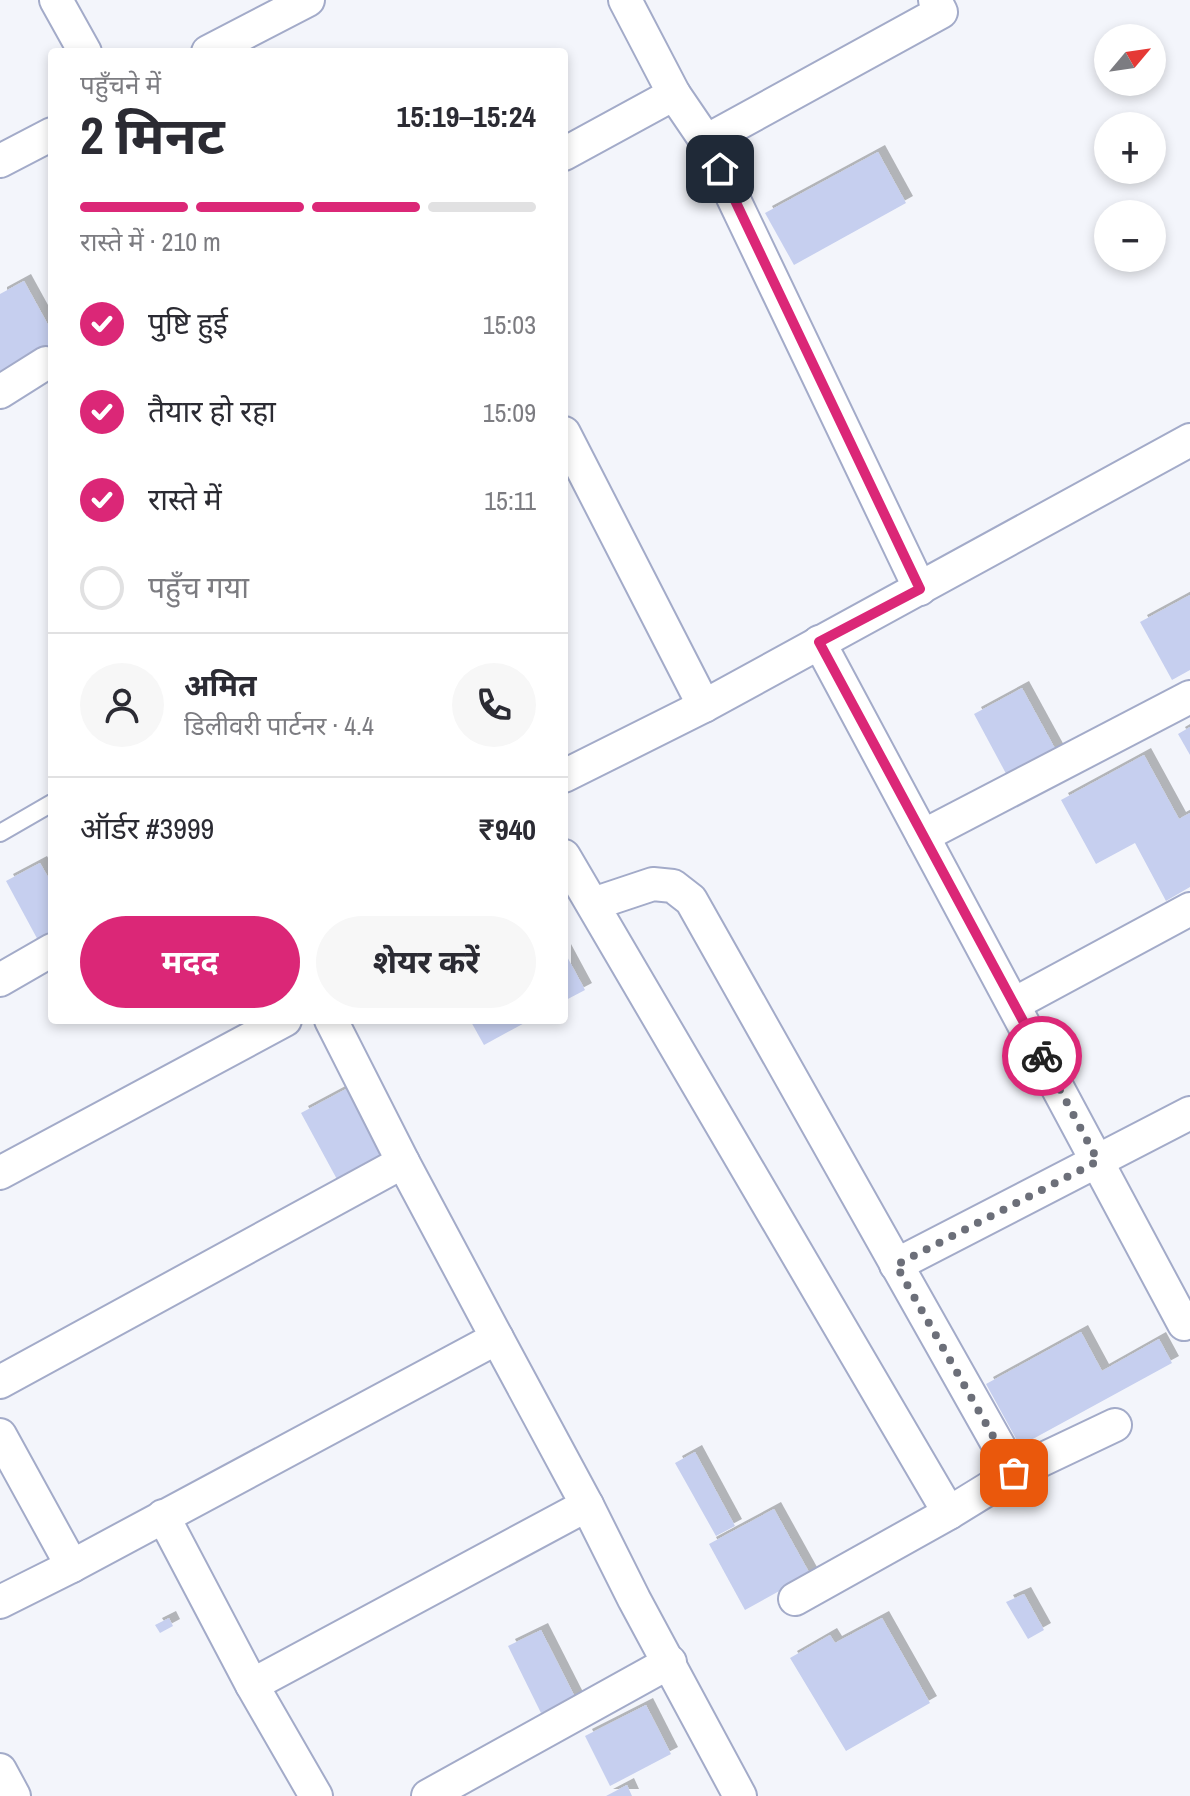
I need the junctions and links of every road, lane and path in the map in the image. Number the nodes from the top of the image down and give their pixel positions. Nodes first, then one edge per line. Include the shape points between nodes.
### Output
1 (56, 0) edge
2 (308, 0) edge
3 (625, 0) edge
4 (946, 4) edge
5 (83, 48) edge
6 (216, 48) edge
7 (674, 94) junction
8 (48, 136) edge
9 (706, 141) junction
10 (568, 152) edge
11 (0, 161) edge
12 (46, 363) dead end
13 (0, 392) edge
14 (1190, 440) edge
15 (568, 441) edge
16 (920, 589) junction
17 (819, 642) junction
18 (1190, 697) edge
19 (704, 706) junction
20 (568, 774) edge
21 (48, 805) edge
22 (0, 833) edge
23 (923, 836) junction
24 (568, 863) edge
25 (593, 904) junction
26 (1190, 909) edge
27 (48, 952) edge
28 (0, 980) edge
29 (1014, 1004) junction
30 (278, 1024) edge
31 (333, 1024) edge
32 (1190, 1113) edge
33 (1098, 1161) junction
34 (403, 1162) junction
35 (0, 1173) edge
36 (896, 1265) junction
37 (1188, 1327) edge
38 (497, 1338) junction
39 (0, 1382) edge
40 (1115, 1425) dead end
41 (0, 1435) edge
42 (1014, 1473) junction
43 (587, 1505) junction
44 (949, 1513) junction
45 (163, 1516) junction
46 (72, 1566) junction
47 (795, 1599) dead end
48 (0, 1602) edge
49 (670, 1662) junction
50 (252, 1685) junction
51 (0, 1770) edge
52 (14, 1796) edge
53 (316, 1796) edge
54 (428, 1796) edge
55 (740, 1796) edge

1 - 5 street
2 - 6 street
3 - 7 street
4 - 9 street
7 - 9 street
7 - 10 street
8 - 11 street
9 - 16 street
12 - 13 street
14 - 16 street
15 - 19 street
16 - 17 street
17 - 19 street
17 - 23 street
18 - 23 street
19 - 20 street
21 - 22 lane
23 - 29 street
24 - 25 street
25 - 36 street via 653,884 673,886 691,900
25 - 44 street
26 - 29 street
27 - 28 street
29 - 33 street
30 - 35 street
31 - 34 street
32 - 33 street
33 - 36 street
33 - 37 street
34 - 38 street
34 - 39 street
36 - 42 street
38 - 43 street
38 - 45 street
40 - 42 street
41 - 46 street
42 - 44 street
43 - 49 street
43 - 50 street
44 - 47 street
45 - 46 street
45 - 50 street
46 - 48 street
49 - 54 street
49 - 55 street
50 - 53 street
51 - 52 street

